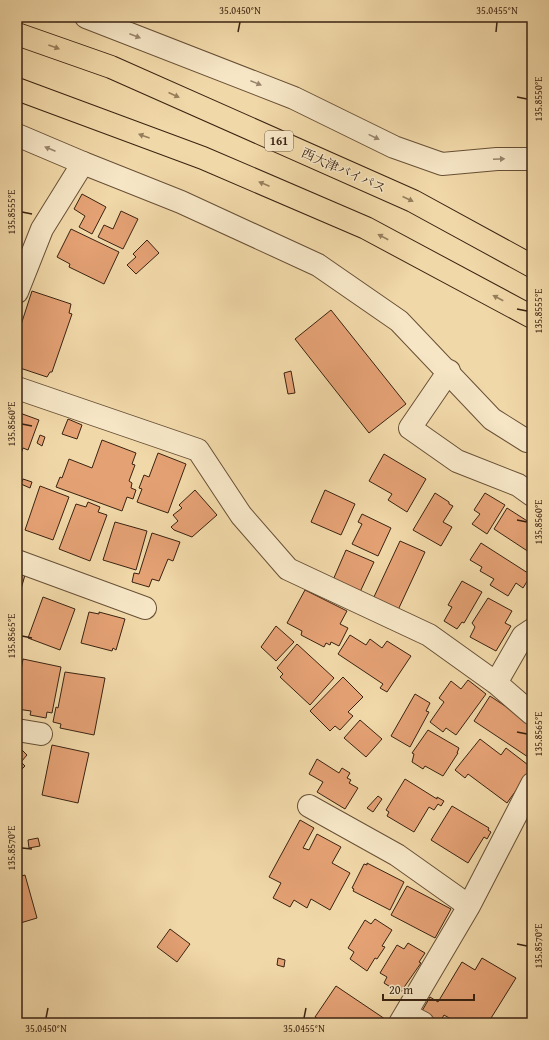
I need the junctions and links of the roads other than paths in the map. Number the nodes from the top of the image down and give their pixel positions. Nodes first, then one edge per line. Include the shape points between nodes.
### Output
1 (86, 17) edge
2 (17, 34) edge
3 (17, 89) edge
4 (17, 135) edge
5 (532, 158) edge
6 (83, 163) junction
7 (532, 266) edge
8 (17, 292) edge
9 (532, 316) edge
10 (449, 371) junction
11 (17, 388) edge
12 (532, 442) edge
13 (532, 495) edge
14 (17, 561) edge
15 (145, 608) dead end
16 (532, 630) edge
17 (496, 683) junction
18 (532, 714) edge
19 (17, 730) edge
20 (41, 734) dead end
21 (532, 784) edge
22 (308, 806) dead end
23 (469, 906) junction
24 (409, 1020) edge

1 -> 5 street via 294,98 394,147 442,164
2 -> 7 highway, 西大津バイパス / 161 via 111,67 413,201
9 -> 3 highway via 366,228 203,158
6 -> 4 street
6 - 8 street via 42,230
6 - 10 street via 181,202 318,265 399,321
10 - 12 street via 492,419
10 - 13 street via 410,428 457,461 518,485
11 - 17 street via 198,450 241,515 288,569 429,635
14 - 15 street
16 - 17 street via 523,636
17 - 18 street
19 - 20 street
21 - 23 street
22 - 23 street via 397,855
23 - 24 street

